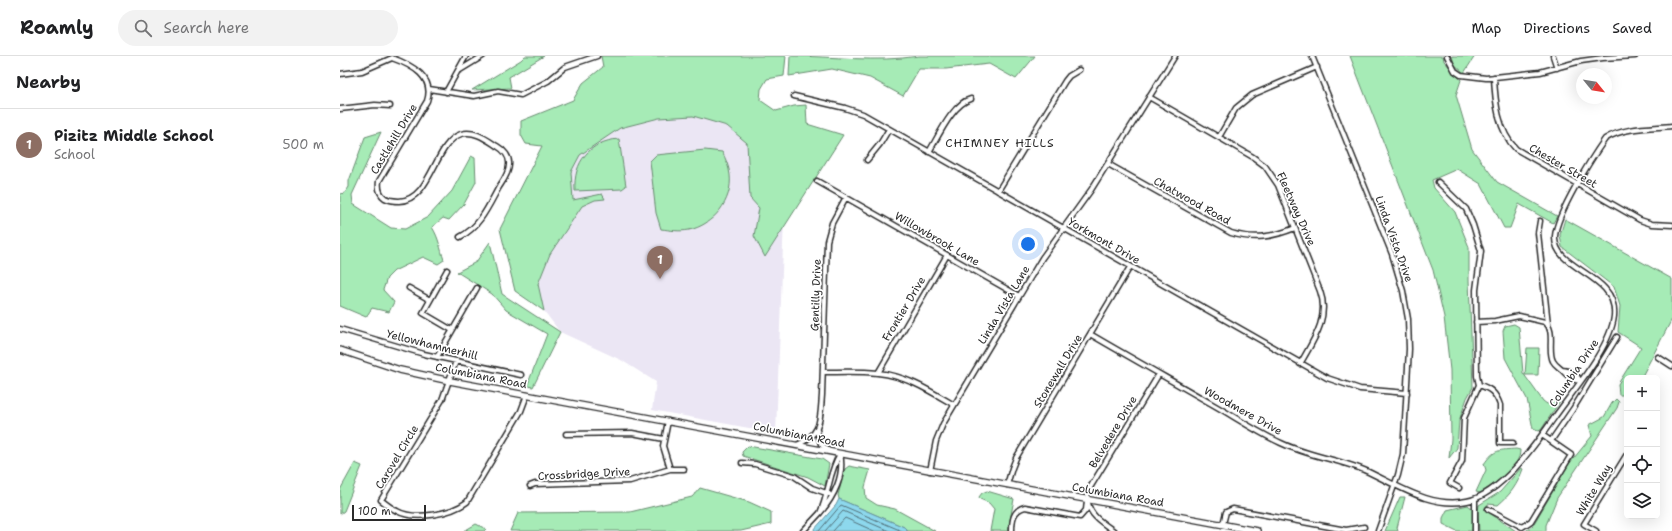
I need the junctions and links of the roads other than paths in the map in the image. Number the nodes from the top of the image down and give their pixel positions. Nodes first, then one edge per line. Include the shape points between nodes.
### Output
1 (466, 56) edge
2 (483, 56) edge
3 (598, 56) edge
4 (1175, 56) edge
5 (1312, 56) edge
6 (1447, 56) edge
7 (1553, 56) edge
8 (1635, 56) edge
9 (391, 57) edge
10 (1317, 67) junction
11 (1557, 68) junction
12 (1079, 70) dead end
13 (458, 71) junction
14 (340, 76) edge
15 (1494, 77) junction
16 (429, 89) junction
17 (446, 92) junction
18 (794, 96) dead end
19 (1150, 97) junction
20 (971, 99) dead end
21 (390, 106) dead end
22 (340, 109) edge
23 (1672, 126) edge
24 (889, 129) junction
25 (1219, 137) junction
26 (929, 152) junction
27 (867, 160) dead end
28 (1108, 164) junction
29 (817, 181) dead end
30 (1438, 182) dead end
31 (1577, 184) junction
32 (998, 191) junction
33 (846, 197) junction
34 (1540, 221) dead end
35 (1672, 225) edge
36 (1296, 228) junction
37 (1064, 229) junction
38 (460, 237) dead end
39 (947, 255) junction
40 (1130, 267) junction
41 (447, 270) dead end
42 (409, 288) dead end
43 (477, 288) dead end
44 (1019, 296) junction
45 (430, 300) junction
46 (1476, 322) junction
47 (1548, 324) junction
48 (340, 329) edge
49 (452, 330) junction
50 (1090, 334) junction
51 (1617, 337) dead end
52 (340, 350) edge
53 (437, 357) junction
54 (1658, 357) dead end
55 (456, 361) junction
56 (1300, 364) junction
57 (1672, 366) edge
58 (823, 372) junction
59 (878, 373) junction
60 (1159, 374) junction
61 (521, 375) dead end
62 (450, 381) junction
63 (1580, 381) junction
64 (1478, 385) junction
65 (1407, 394) junction
66 (527, 395) junction
67 (954, 405) junction
68 (668, 421) junction
69 (816, 430) junction
70 (566, 434) dead end
71 (1542, 435) junction
72 (664, 439) junction
73 (1551, 441) junction
74 (1513, 443) dead end
75 (797, 445) junction
76 (828, 451) junction
77 (840, 454) junction
78 (1624, 459) edge
79 (742, 463) dead end
80 (670, 469) junction
81 (684, 469) dead end
82 (930, 471) junction
83 (1007, 485) junction
84 (530, 486) dead end
85 (1394, 486) junction
86 (1459, 488) dead end
87 (827, 493) junction
88 (833, 496) junction
89 (1475, 499) junction
90 (1087, 500) junction
91 (1488, 509) dead end
92 (820, 513) junction
93 (1223, 524) junction
94 (1364, 527) dead end
95 (804, 531) edge
96 (1012, 531) edge
97 (1114, 531) edge
98 (1257, 531) edge
99 (1378, 531) edge
100 (1475, 531) edge
101 (1596, 531) edge

1 - 13 street
2 - 13 street
3 - 17 street via 565,68 548,81 521,95 505,91 474,96
4 - 19 street, Linda Vista Lane
5 - 10 street, Linda Vista Drive
6 - 15 street via 1455,71 1461,75 1472,78
7 - 11 street
8 - 11 street via 1603,58
9 - 14 street via 362,72
9 - 16 street via 416,70 426,79
10 - 25 street via 1260,90 1243,101
10 - 65 street, Linda Vista Drive via 1400,277 1409,334
11 - 15 street
12 - 32 street via 1065,81
13 - 17 street
15 - 31 street, Chester Street via 1494,93 1502,126 1509,142 1516,149
16 - 17 street
16 - 38 street, Castlehill Drive via 427,101 380,178 378,189 383,196 391,200 404,201 414,197 452,139 466,133 480,136 502,149 510,165 483,216 467,234
18 - 24 street, Yorkmont Drive via 851,110
19 - 25 street, Fleetway Drive
19 - 28 street, Linda Vista Lane
20 - 26 street via 965,100 957,107
21 - 22 street
23 - 31 street, Columbia Drive via 1611,135 1605,139
24 - 26 street, Yorkmont Drive
24 - 27 street
25 - 36 street, Fleetway Drive via 1265,166 1278,185
26 - 32 street, Yorkmont Drive
28 - 36 street, Chatwood Road via 1231,233 1245,237 1270,237
28 - 37 street, Linda Vista Lane
29 - 33 street
30 - 46 street via 1466,209 1479,242 1481,251 1476,290
31 - 35 street, Chester Street via 1640,220 1652,224
31 - 63 street, Columbia Drive via 1558,225 1555,236 1557,246 1568,261 1602,286 1610,296 1614,308 1613,322 1606,341
32 - 37 street, Yorkmont Drive
33 - 39 street, Willowbrook Lane
33 - 58 street, Gentilly Drive via 832,223 827,241
34 - 47 street via 1538,233
36 - 56 street, Fleetway Drive via 1320,291 1323,307 1320,327
37 - 40 street, Yorkmont Drive
37 - 44 street, Linda Vista Lane
39 - 44 street, Willowbrook Lane
39 - 59 street, Frontier Drive
40 - 50 street, Stonewall Drive
40 - 56 street, Yorkmont Drive
41 - 45 street
42 - 45 street
43 - 49 street
44 - 67 street, Linda Vista Lane
45 - 49 street via 423,313
46 - 47 street via 1524,316
46 - 64 street
47 - 63 street via 1552,358 1556,366 1577,375
48 - 53 street, Yellowhammerhill
49 - 53 street
50 - 60 street, Woodmere Drive
50 - 83 street, Stonewall Drive via 1016,458
51 - 73 street
52 - 62 main road, Columbiana Road via 400,370
53 - 55 street, Yellowhammerhill
54 - 57 street
55 - 61 street, Yellowhammerhill
55 - 62 street
56 - 65 street, Yorkmont Drive via 1349,386
58 - 59 street
58 - 69 street, Gentilly Drive via 821,409
59 - 67 street via 914,383
60 - 85 street, Woodmere Drive via 1281,443 1350,465
60 - 90 street, Belvedere Drive via 1096,477 1088,491
62 - 66 main road, Columbiana Road
62 - 66 street, Carovel Circle via 442,400 381,500 397,512 408,515 446,512 467,502 521,411
63 - 71 street, Columbia Drive
64 - 74 street via 1489,388 1498,399 1500,443
64 - 86 street via 1464,418 1462,461 1450,483
65 - 85 street, Linda Vista Drive via 1404,454
66 - 68 main road, Columbiana Road
67 - 82 street, Linda Vista Lane via 938,434
68 - 72 street
68 - 75 main road, Columbiana Road
69 - 75 street via 808,440
69 - 76 street via 821,444
70 - 72 street via 632,433
71 - 73 street
71 - 89 street, Columbia Drive via 1496,487
72 - 80 street
73 - 91 street via 1571,455 1528,524 1518,526
75 - 76 main road, Columbiana Road
76 - 77 main road, Columbiana Road
77 - 82 main road, Columbiana Road
77 - 87 street via 835,462
77 - 88 street via 843,465
78 - 101 street, White Way via 1584,524
79 - 87 street via 755,464 794,476 812,488
80 - 81 street, Crossbridge Drive
80 - 84 street, Crossbridge Drive via 630,481
82 - 83 main road, Columbiana Road
83 - 90 main road, Columbiana Road
85 - 89 street, Woodmere Drive via 1440,502
85 - 99 street, Linda Vista Drive
87 - 88 street
87 - 92 street
88 - 92 street
89 - 100 street
90 - 93 main road, Columbiana Road
90 - 96 street, Belvedere Drive via 1086,510 1080,518 1019,508 1014,514
90 - 97 street via 1094,516
92 - 95 street
93 - 94 street via 1226,512 1233,509 1346,530
93 - 98 main road, Columbiana Road

